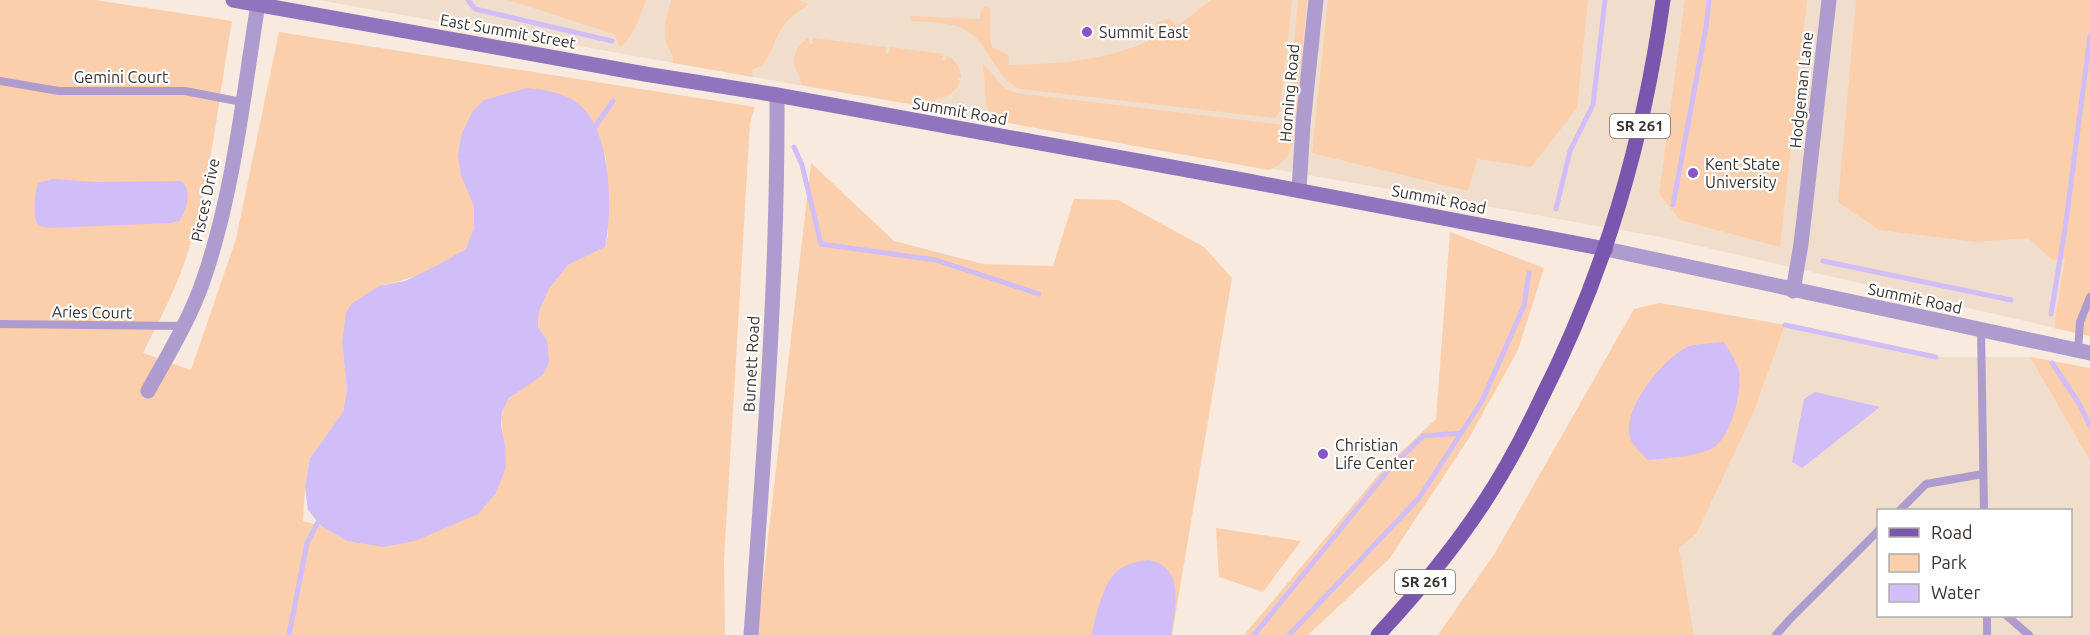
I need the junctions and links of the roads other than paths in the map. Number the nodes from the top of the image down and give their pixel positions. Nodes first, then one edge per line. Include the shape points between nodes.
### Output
1 (233, 0) edge
2 (1316, 0) edge
3 (1663, 0) edge
4 (1829, 0) edge
5 (258, 4) junction
6 (0, 81) edge
7 (777, 95) junction
8 (242, 102) junction
9 (1299, 190) junction
10 (1606, 249) junction
11 (1793, 291) junction
12 (2090, 297) edge
13 (0, 324) edge
14 (183, 326) junction
15 (1981, 331) junction
16 (2084, 352) edge
17 (148, 391) dead end
18 (1983, 474) junction
19 (1901, 509) edge
20 (1984, 509) edge
21 (1877, 532) edge
22 (1987, 617) edge
23 (2009, 617) edge
24 (751, 635) edge
25 (1378, 635) edge
26 (1776, 635) edge
27 (1987, 635) edge
28 (2029, 635) edge

1 - 5 main road, East Summit Street
2 - 9 street, Horning Road
3 - 10 main road, SR 261 via 1628,178
4 - 11 street, Hodgeman Lane
5 - 7 main road, East Summit Street
5 - 8 street, Pisces Drive
6 - 8 lane, Gemini Court via 59,91 185,91
7 - 9 main road, Summit Road
7 - 24 street, Burnett Road via 772,309
8 - 14 street, Pisces Drive via 220,225 202,283
9 - 10 main road, Summit Road
10 - 11 street, Summit Road
10 - 25 main road, SR 261 via 1565,352 1514,455 1472,520 1414,596
11 - 15 street, Summit Road
12 - 16 lane via 2080,322
13 - 14 lane, Aries Court
14 - 17 street, Pisces Drive
15 - 16 street, Summit Road
15 - 18 lane
18 - 19 lane via 1926,484
18 - 20 lane
21 - 26 lane
22 - 27 lane
23 - 28 lane

